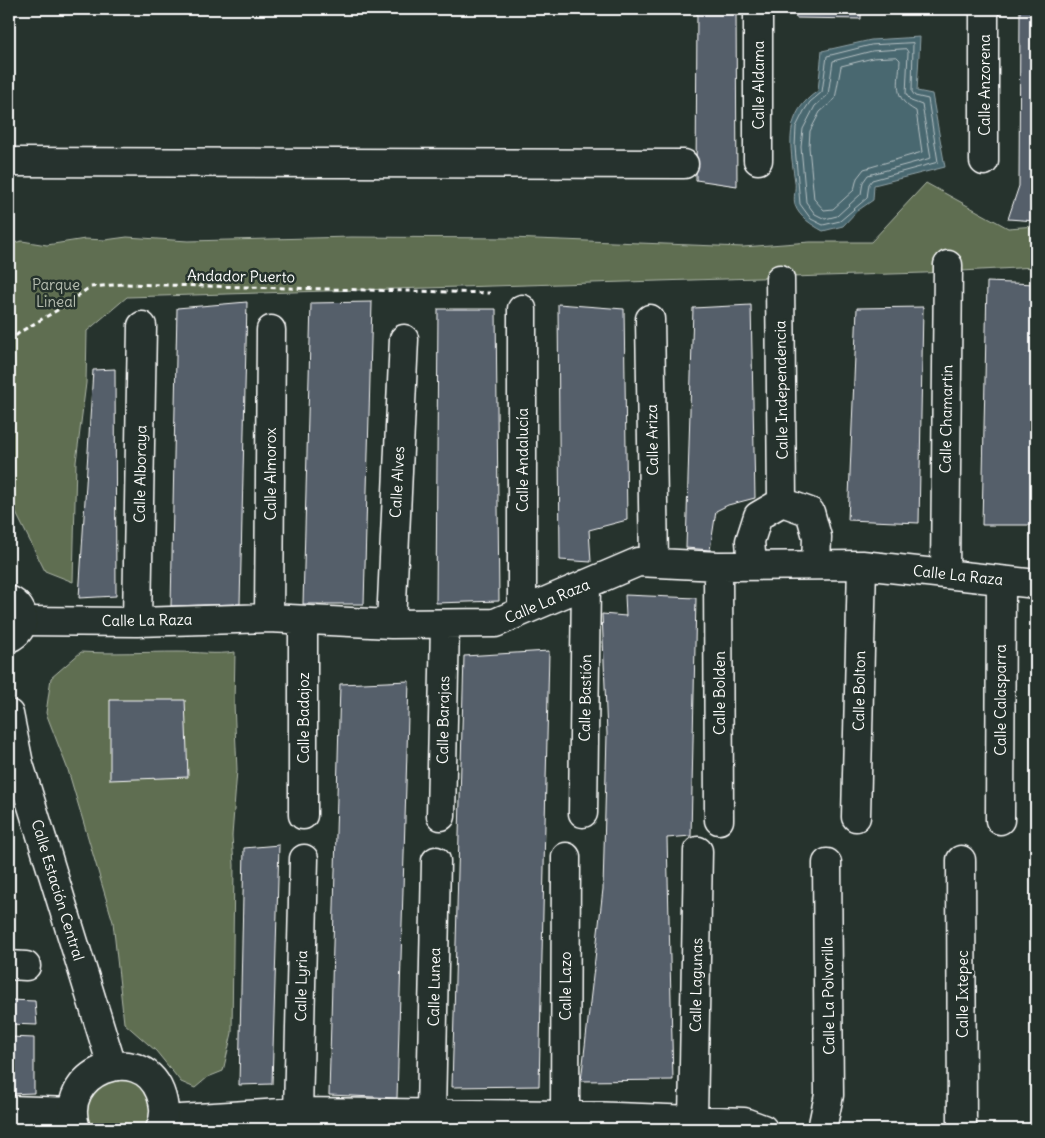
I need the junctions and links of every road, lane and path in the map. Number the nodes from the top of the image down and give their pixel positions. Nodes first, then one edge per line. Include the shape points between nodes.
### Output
1 (758, 9) edge
2 (984, 9) edge
3 (758, 160) dead end
4 (984, 161) dead end
5 (9, 162) edge
6 (684, 164) dead end
7 (948, 265) dead end
8 (780, 279) dead end
9 (490, 293) dead end
10 (522, 309) dead end
11 (650, 319) dead end
12 (142, 326) dead end
13 (271, 330) dead end
14 (404, 339) dead end
15 (9, 342) edge
16 (782, 502) junction
17 (654, 562) junction
18 (816, 564) junction
19 (752, 565) junction
20 (862, 565) junction
21 (718, 566) junction
22 (945, 573) junction
23 (1001, 580) junction
24 (586, 584) junction
25 (1036, 584) edge
26 (522, 611) junction
27 (269, 618) junction
28 (13, 620) edge
29 (303, 621) junction
30 (137, 622) junction
31 (390, 624) junction
32 (445, 624) junction
33 (9, 714) edge
34 (583, 813) dead end
35 (304, 815) dead end
36 (441, 816) dead end
37 (856, 817) dead end
38 (719, 820) dead end
39 (1000, 820) dead end
40 (698, 851) dead end
41 (566, 857) dead end
42 (304, 860) dead end
43 (961, 860) dead end
44 (436, 861) dead end
45 (827, 863) dead end
46 (112, 1066) junction
47 (9, 1110) edge
48 (298, 1112) junction
49 (432, 1114) junction
50 (565, 1115) junction
51 (693, 1119) junction
52 (74, 1121) edge
53 (377, 1121) edge
54 (162, 1125) edge
55 (750, 1127) edge
56 (822, 1129) edge
57 (962, 1129) edge

1 - 3 street, Calle Aldama
2 - 4 street, Calle Anzorena
5 - 6 street
7 - 22 street, Calle Chamartin
8 - 16 street, Calle Independencia
9 - 15 path, Andador Puerto via 116,285 90,288
10 - 26 street, Calle Andalucía
11 - 17 street, Calle Ariza
12 - 30 street, Calle Alboraya
13 - 27 street, Calle Almorox
14 - 31 street, Calle Alves
16 - 18 street via 810,512 817,537
16 - 19 street via 758,516 750,541
17 - 21 street, Calle La Raza
17 - 24 street, Calle La Raza via 638,562
18 - 19 street, Calle La Raza
18 - 20 street, Calle La Raza
19 - 21 street, Calle La Raza
20 - 22 street, Calle La Raza
20 - 37 street, Calle Bolton
21 - 38 street, Calle Bolden
22 - 23 street, Calle La Raza
23 - 25 street, Calle La Raza
23 - 39 street, Calle Calasparra
24 - 26 street, Calle La Raza
24 - 34 street, Calle Bastión
26 - 32 street, Calle La Raza via 495,623
27 - 29 street, Calle La Raza
27 - 30 street, Calle La Raza
28 - 30 street, Calle La Raza
29 - 31 street, Calle La Raza
29 - 35 street, Calle Badajoz
31 - 32 street, Calle La Raza
32 - 36 street, Calle Barajas
33 - 46 street, Calle Estación Central via 19,764
40 - 51 street, Calle Lagunas
41 - 50 street, Calle Lazo
42 - 48 street, Calle Lyria
43 - 57 street, Calle Ixtepec
44 - 49 street, Calle Lunea
45 - 56 street, Calle La Polvorilla via 829,1095
46 - 52 street via 97,1071 84,1082 75,1096
46 - 54 street via 130,1066 146,1074 158,1086 164,1102
47 - 52 street
48 - 53 street
48 - 54 street
49 - 50 street
49 - 53 street
50 - 51 street
51 - 55 street

